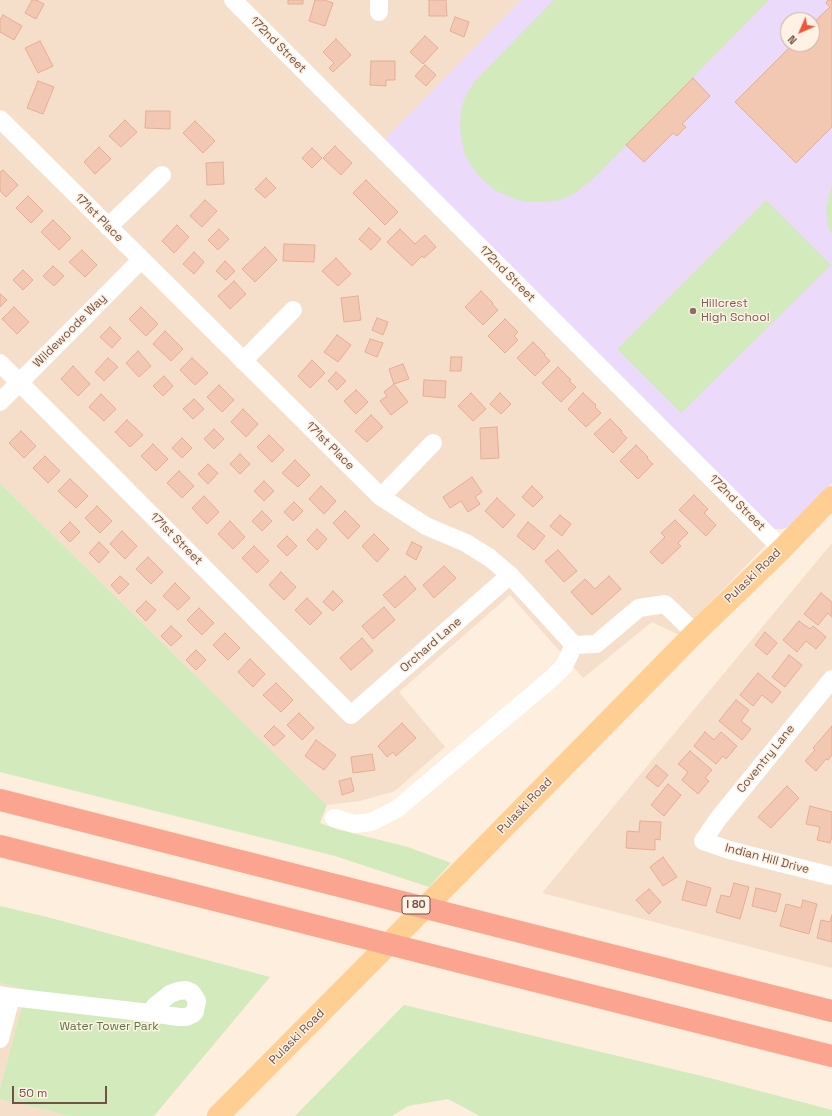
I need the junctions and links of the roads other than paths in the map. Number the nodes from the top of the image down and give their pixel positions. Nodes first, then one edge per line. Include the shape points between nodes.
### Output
1 (233, 0) edge
2 (0, 119) edge
3 (162, 175) dead end
4 (108, 227) junction
5 (141, 260) junction
6 (293, 310) dead end
7 (243, 361) junction
8 (0, 363) edge
9 (19, 383) junction
10 (0, 402) edge
11 (432, 443) dead end
12 (381, 497) junction
13 (832, 497) edge
14 (782, 548) junction
15 (510, 575) junction
16 (695, 633) junction
17 (574, 645) junction
18 (830, 686) edge
19 (351, 715) joint
20 (0, 800) edge
21 (334, 818) dead end
22 (703, 841) joint
23 (0, 846) edge
24 (832, 876) edge
25 (5, 996) edge
26 (832, 1011) edge
27 (150, 1012) dead end
28 (0, 1039) edge
29 (832, 1056) edge
30 (218, 1116) edge

1 - 14 street, 172nd Street
2 - 4 street, 171st Place
3 - 4 street
4 - 5 street, 171st Place
5 - 7 street, 171st Place
5 - 9 street, Wildewoode Way
6 - 7 street
7 - 12 street, 171st Place
8 - 9 street, 171st Street
9 - 10 street, Wildewoode Way
9 - 19 street, 171st Street
11 - 12 street
12 - 15 street, 171st Place via 426,526 466,543
13 - 14 main road, Pulaski Road
14 - 16 main road, Pulaski Road
15 - 17 street, 171st Place
15 - 19 street, Orchard Lane
16 - 17 street via 665,604 639,608 596,644
16 - 30 main road, Pulaski Road
17 - 21 street via 564,666 552,678 397,809 371,822 355,824
18 - 22 street, Coventry Lane via 718,819
20 - 26 highway, I 80
22 - 24 street, Indian Hill Drive
23 - 29 highway
25 - 27 street
25 - 28 street

